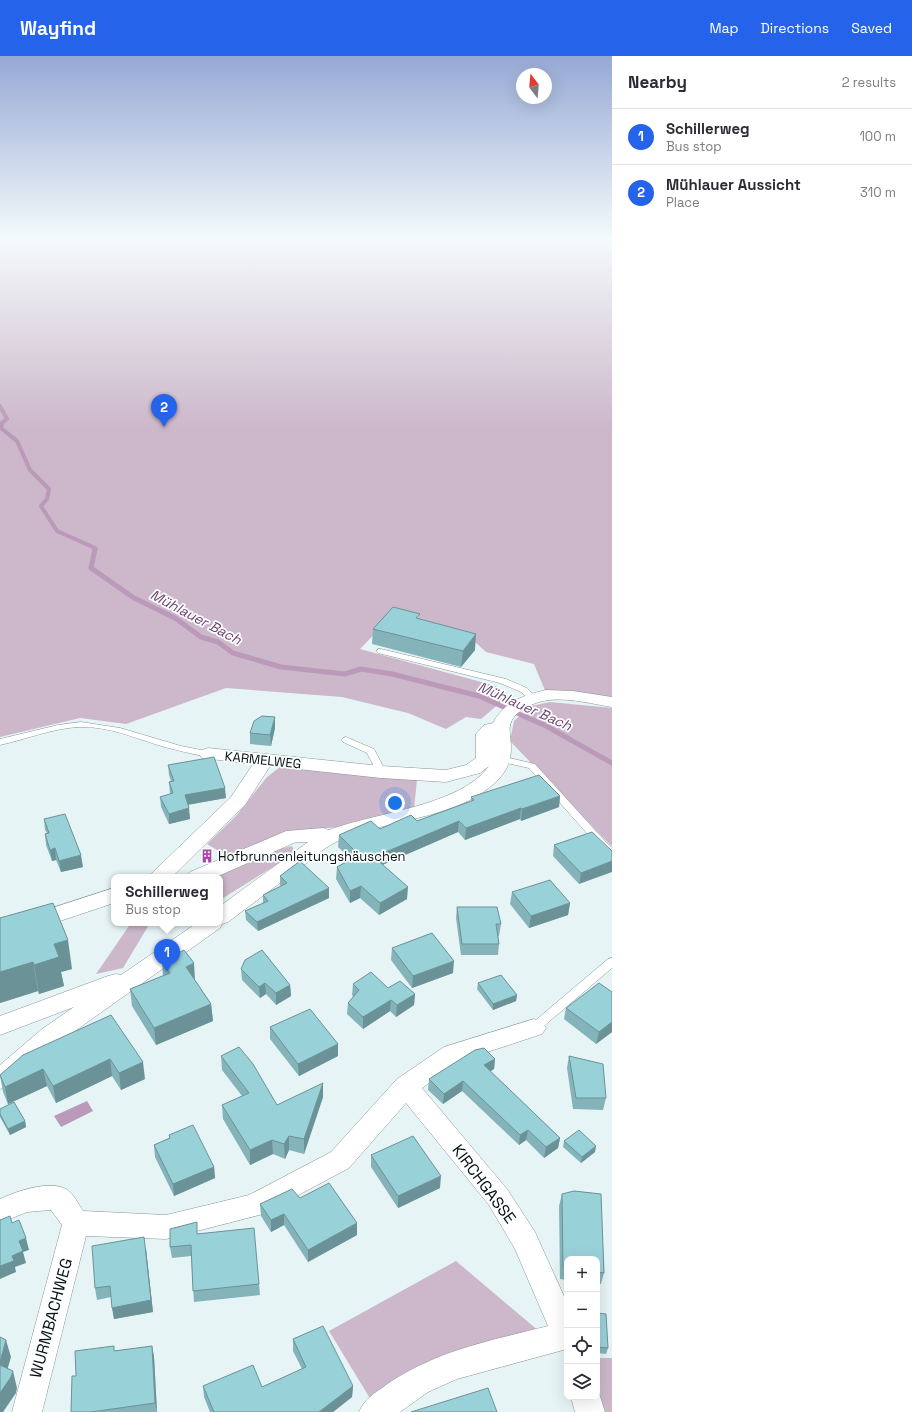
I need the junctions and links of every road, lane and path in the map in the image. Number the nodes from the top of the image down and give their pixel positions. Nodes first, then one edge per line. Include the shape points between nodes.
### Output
1 (381, 651) dead end
2 (532, 697) junction
3 (612, 702) edge
4 (502, 723) junction
5 (346, 740) dead end
6 (0, 742) edge
7 (208, 754) joint
8 (501, 759) junction
9 (265, 760) junction
10 (382, 772) junction
11 (327, 838) junction
12 (612, 855) edge
13 (163, 874) edge
14 (204, 874) edge
15 (111, 896) edge
16 (223, 915) edge
17 (208, 926) edge
18 (0, 933) edge
19 (612, 962) edge
20 (138, 974) junction
21 (0, 1026) edge
22 (534, 1028) joint
23 (0, 1079) edge
24 (406, 1086) junction
25 (0, 1211) edge
26 (76, 1223) junction
27 (564, 1328) edge
28 (564, 1336) edge
29 (587, 1400) edge
30 (27, 1412) edge
31 (374, 1412) edge
32 (590, 1412) edge

1 - 2 lane via 503,681 524,690
2 - 3 street via 546,695
2 - 4 street via 515,708
4 - 8 street
4 - 10 street, KARMELWEG via 485,734 485,760 473,769 446,776
5 - 10 lane via 371,751
6 - 7 lane, KARMELWEG via 88,724 144,736 188,752
7 - 9 street, KARMELWEG
8 - 11 street via 493,774 474,789 429,809 346,829
8 - 12 lane via 532,766
9 - 10 street, KARMELWEG
9 - 13 street via 238,802
11 - 14 street via 323,835 293,836
11 - 16 street
15 - 18 street
17 - 20 street
19 - 22 lane
20 - 21 street
20 - 23 street via 50,1036
22 - 24 street via 452,1054
24 - 26 street via 340,1160 254,1206 166,1227
24 - 27 street, KIRCHGASSE via 498,1197 525,1240
25 - 26 street via 25,1200 58,1198
26 - 30 street, WURMBACHWEG
28 - 31 street, KIRCHGASSE via 453,1365 418,1382
29 - 32 street

